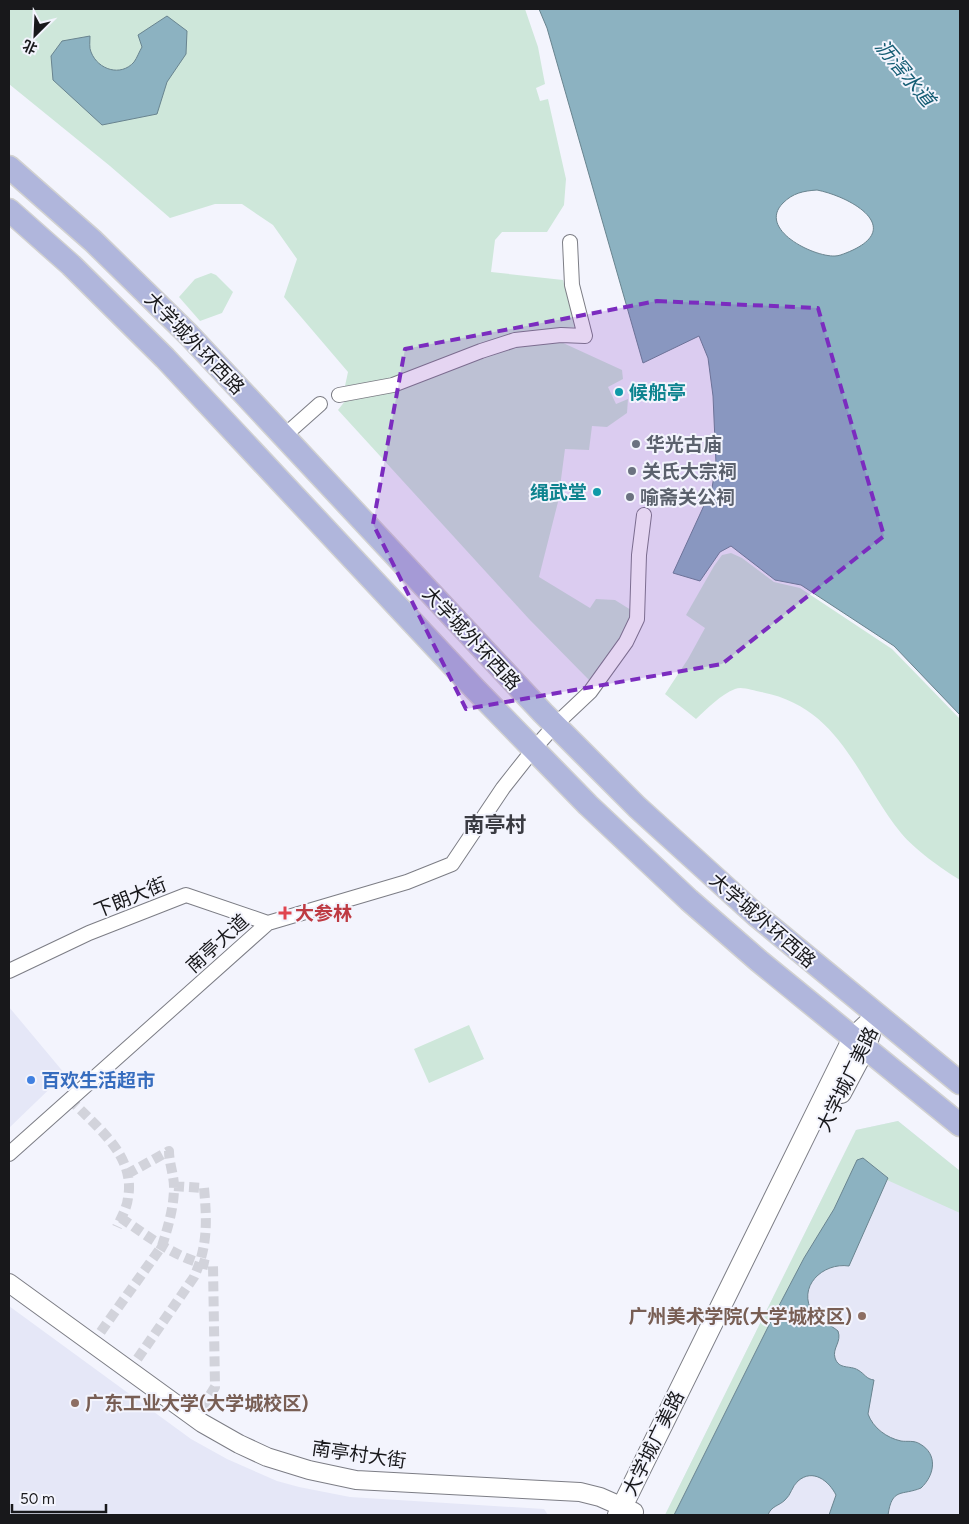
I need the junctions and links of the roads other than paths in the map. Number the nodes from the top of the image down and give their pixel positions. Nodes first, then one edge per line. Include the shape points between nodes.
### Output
1 (9, 167) edge
2 (9, 210) edge
3 (570, 242) dead end
4 (339, 395) dead end
5 (320, 404) dead end
6 (284, 436) junction
7 (644, 515) dead end
8 (555, 726) junction
9 (533, 750) junction
10 (268, 923) junction
11 (9, 971) edge
12 (853, 996) junction
13 (877, 1016) junction
14 (832, 1022) junction
15 (859, 1043) junction
16 (892, 1070) junction
17 (842, 1076) junction
18 (960, 1083) edge
19 (960, 1125) edge
20 (9, 1154) edge
21 (9, 1284) edge
22 (626, 1512) edge

1 - 6 main road, 大学城外环西路 via 137,282
2 - 9 main road, 大学城外环西路 via 71,265 165,358
3 - 4 street via 572,285 585,336 561,334 515,340 393,385
5 - 6 street
6 - 8 main road, 大学城外环西路
7 - 8 street, 南亭大道 via 637,618 626,642 590,692
8 - 9 street, 南亭大道
8 - 12 main road, 大学城外环西路 via 711,876
9 - 10 street, 南亭大道 via 452,864 407,882
9 - 14 main road, 大学城外环西路 via 689,900
10 - 11 street, 下朗大街 via 186,895 89,933
10 - 20 street, 南亭大道
12 - 13 main road, 大学城外环西路
12 - 14 main road via 859,1006 856,1017 848,1024
13 - 15 main road, 大学城广美路
13 - 18 main road, 大学城外环西路
14 - 15 main road, 大学城外环西路
14 - 17 main road via 839,1041
15 - 16 main road, 大学城外环西路
15 - 17 main road, 大学城广美路
16 - 17 main road via 868,1067
16 - 19 main road, 大学城外环西路
17 - 22 main road, 大学城广美路
21 - 22 street, 南亭村大街 via 202,1424 274,1459 356,1480 580,1492 600,1497

